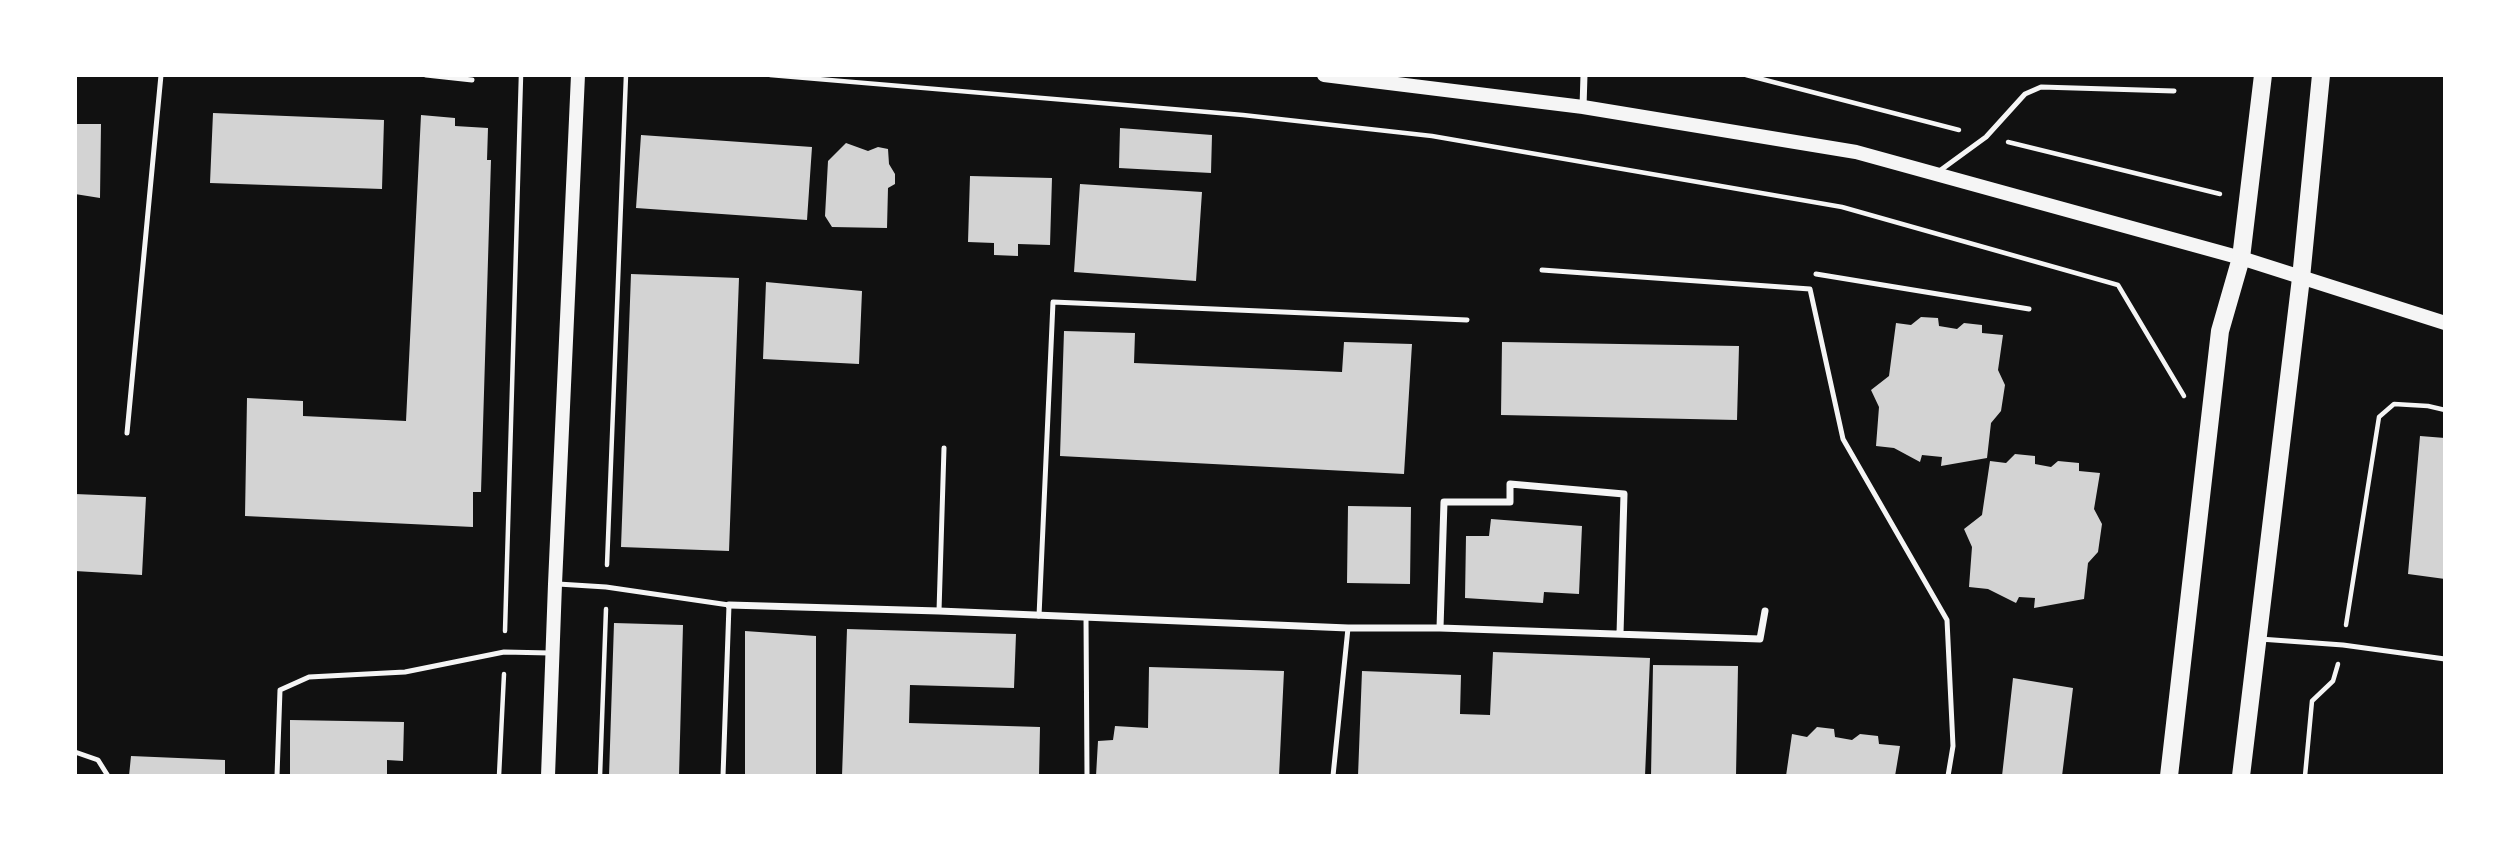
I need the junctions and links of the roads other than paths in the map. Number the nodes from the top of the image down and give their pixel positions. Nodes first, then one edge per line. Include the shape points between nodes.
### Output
1 (161, 75) edge
2 (426, 75) edge
3 (578, 75) edge
4 (1324, 75) edge
5 (1584, 75) edge
6 (2263, 75) edge
7 (2321, 75) edge
8 (472, 80) dead end
9 (2174, 90) dead end
10 (1583, 107) junction
11 (1936, 174) junction
12 (2241, 258) junction
13 (1542, 270) dead end
14 (1816, 274) dead end
15 (2301, 278) junction
16 (2029, 309) dead end
17 (1467, 320) dead end
18 (2445, 323) edge
19 (127, 433) dead end
20 (944, 449) dead end
21 (555, 584) junction
22 (729, 605) junction
23 (939, 611) junction
24 (1765, 611) dead end
25 (1040, 615) junction
26 (1086, 617) junction
27 (1348, 628) junction
28 (1440, 628) junction
29 (1620, 634) junction
30 (2258, 639) junction
31 (552, 653) junction
32 (2445, 659) edge
33 (75, 752) edge
34 (107, 776) edge
35 (277, 776) edge
36 (548, 776) edge
37 (723, 776) edge
38 (1087, 776) edge
39 (1333, 776) edge
40 (1948, 776) edge
41 (2169, 776) edge
42 (2241, 776) edge

1 - 19 lane
2 - 8 lane
3 - 21 main road
4 - 10 main road
5 - 10 street
6 - 12 main road
7 - 15 main road
9 - 11 lane via 2041,87 2025,94 1986,136
10 - 11 main road via 1856,152
11 - 12 main road
12 - 15 main road
12 - 41 main road via 2220,331
13 - 40 lane via 1810,289 1843,439 1947,620 1953,746
14 - 16 lane
15 - 18 main road
15 - 30 main road
17 - 25 lane via 1053,302
20 - 23 lane
21 - 22 lane
21 - 31 main road
22 - 23 street
22 - 37 lane
23 - 25 street
24 - 29 street via 1760,639
25 - 26 street
26 - 27 street
26 - 38 lane
27 - 28 street
27 - 39 lane
28 - 29 street
28 - 29 street via 1444,502 1510,502 1510,484 1624,494
30 - 32 lane
30 - 42 main road
31 - 35 lane via 505,652 405,672 309,677 280,690
31 - 36 main road
33 - 34 lane via 97,760

